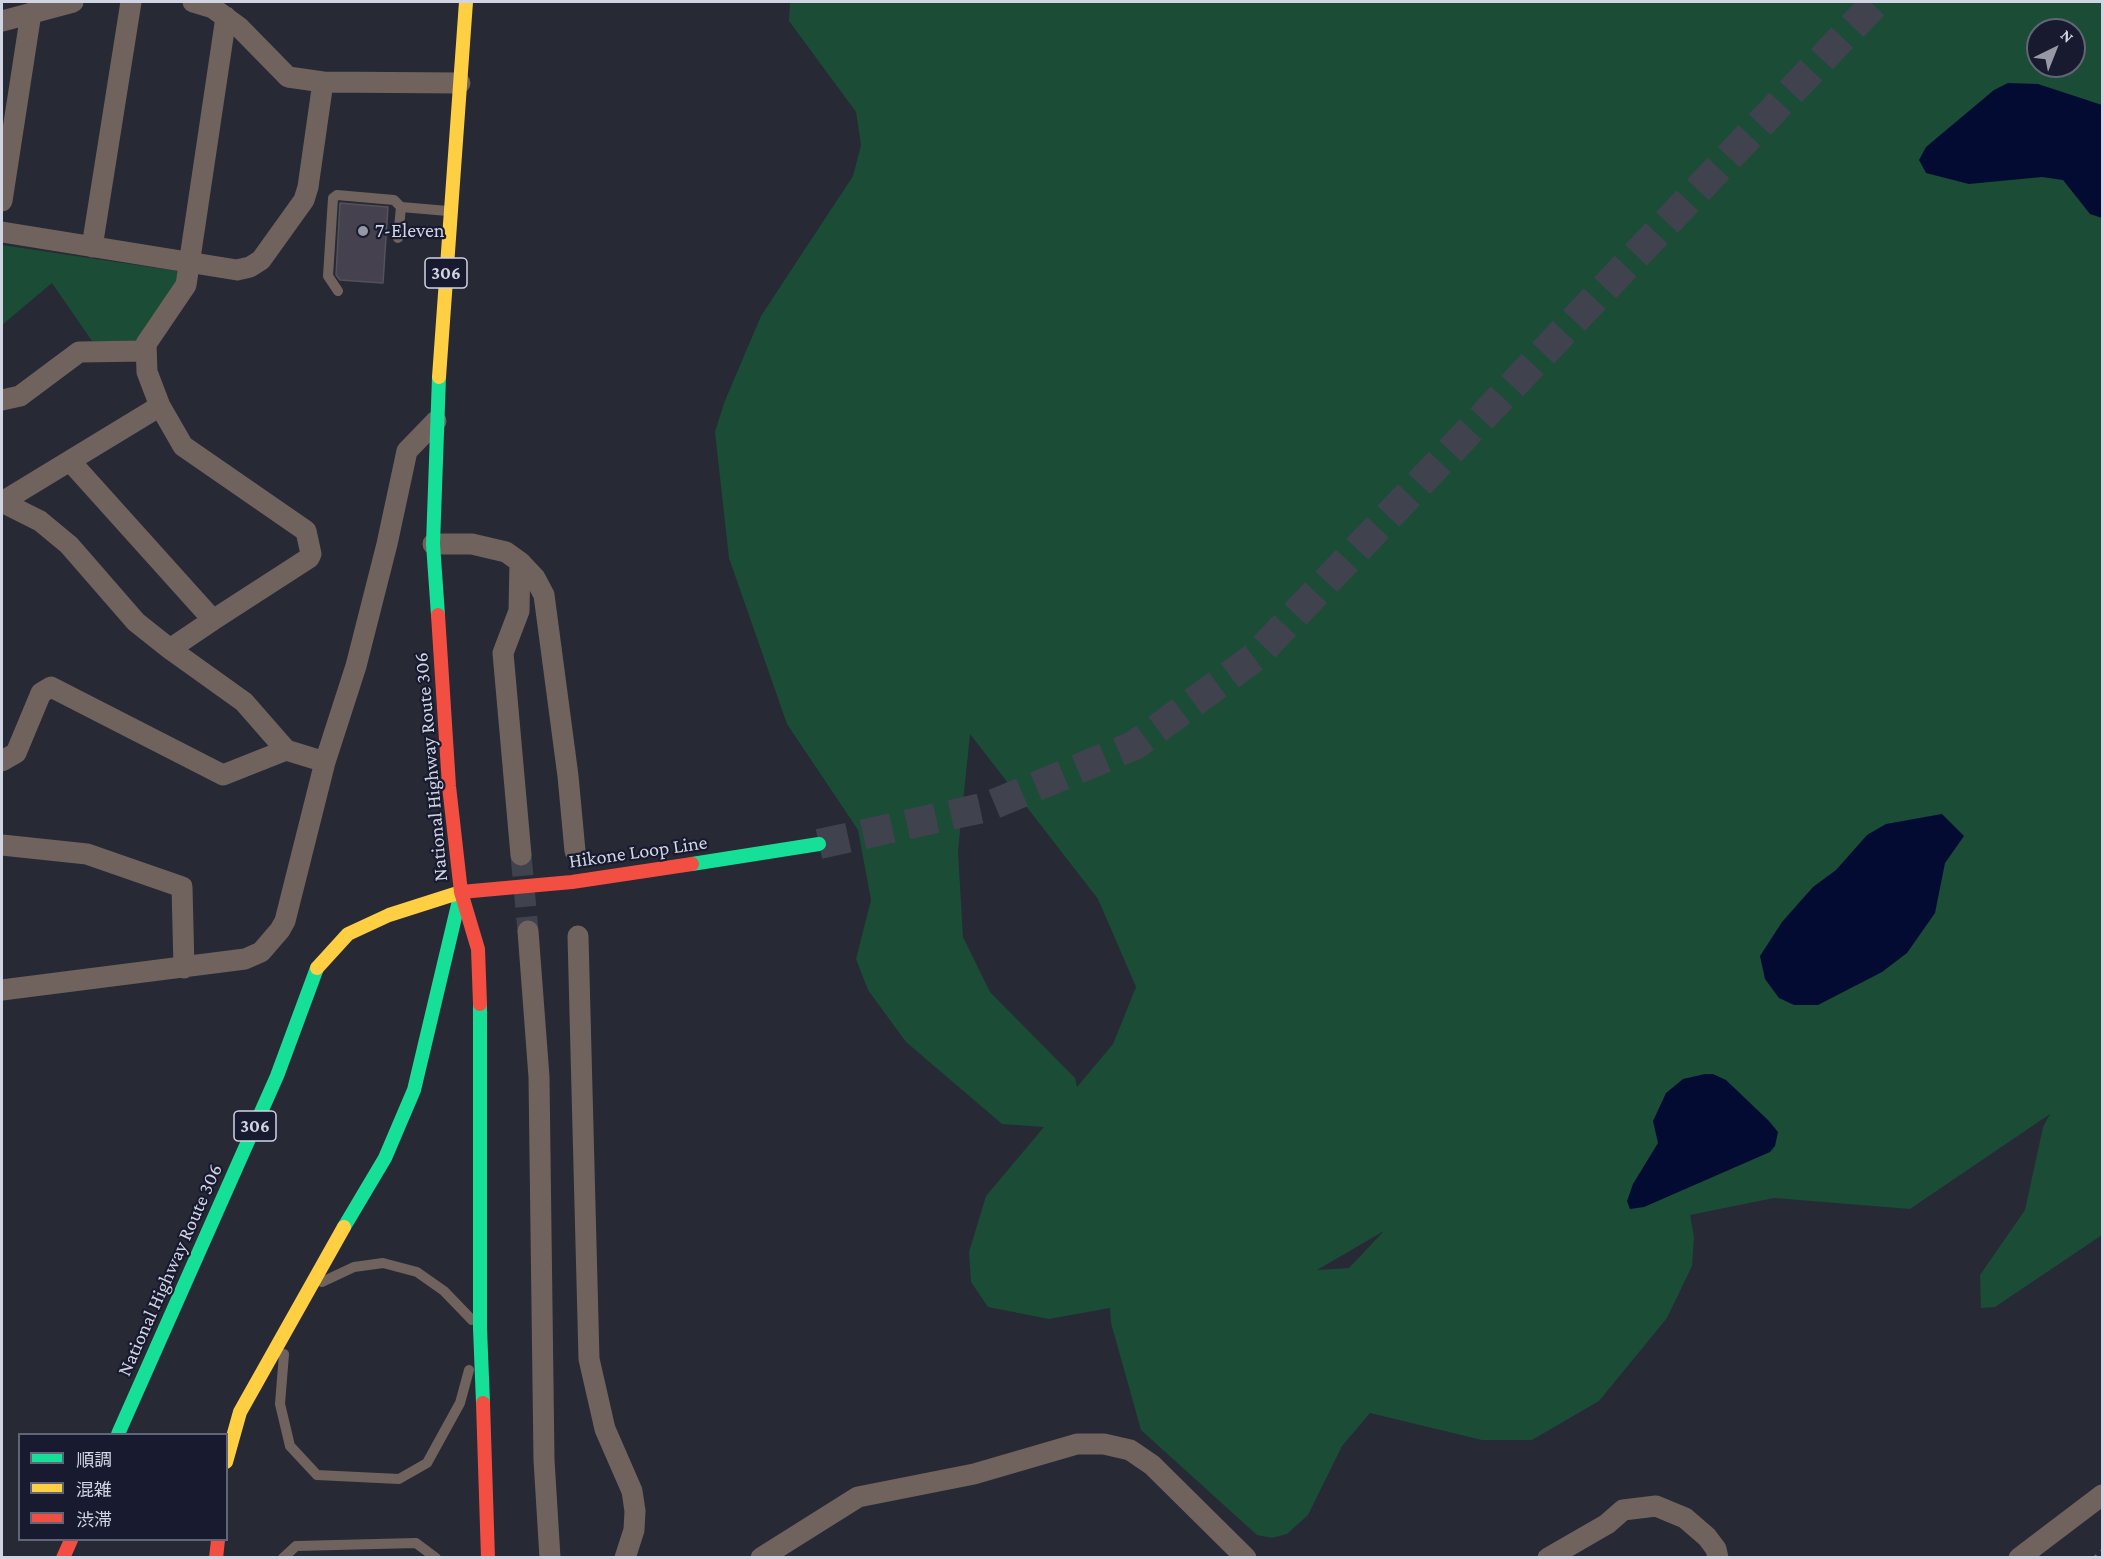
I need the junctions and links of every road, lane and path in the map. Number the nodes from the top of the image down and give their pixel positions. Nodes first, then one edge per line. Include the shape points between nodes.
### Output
1 (74, 2) edge
2 (130, 2) edge
3 (194, 2) edge
4 (466, 2) edge
5 (31, 12) junction
6 (226, 17) junction
7 (2, 21) edge
8 (323, 82) junction
9 (460, 83) junction
10 (2, 201) edge
11 (401, 207) junction
12 (451, 211) junction
13 (2, 232) edge
14 (398, 238) dead end
15 (92, 247) junction
16 (187, 262) junction
17 (338, 291) dead end
18 (146, 351) junction
19 (2, 400) edge
20 (160, 406) junction
21 (436, 421) junction
22 (70, 461) junction
23 (2, 502) edge
24 (433, 544) junction
25 (520, 561) junction
26 (213, 620) junction
27 (170, 649) junction
28 (286, 750) junction
29 (2, 761) edge
30 (326, 762) junction
31 (819, 844) tunnel mouth
32 (2, 845) edge
33 (576, 851) dead end
34 (521, 855) tunnel mouth
35 (461, 892) junction
36 (528, 931) tunnel mouth
37 (578, 936) dead end
38 (184, 968) junction
39 (2, 990) edge
40 (306, 1290) junction
41 (286, 1325) junction
42 (480, 1328) junction
43 (118, 1433) edge
44 (228, 1455) edge
45 (2103, 1495) edge
46 (70, 1541) edge
47 (218, 1541) edge
48 (63, 1557) edge
49 (216, 1557) edge
50 (283, 1557) edge
51 (436, 1557) edge
52 (488, 1557) edge
53 (550, 1557) edge
54 (625, 1557) edge
55 (761, 1557) edge
56 (1246, 1557) edge
57 (1548, 1557) edge
58 (1718, 1557) edge
59 (2019, 1557) edge

1 - 5 street
2 - 15 street
3 - 6 street
4 - 9 main road, National Highway Route 306 / 306
5 - 7 street
5 - 10 street
6 - 8 street via 282,73
6 - 16 street
8 - 9 street
8 - 16 street via 304,200 261,260 237,270
9 - 12 main road, National Highway Route 306 / 306
11 - 12 lane
11 - 14 lane
11 - 17 lane via 394,200 338,195 333,198 328,276
12 - 21 main road, National Highway Route 306 / 306
13 - 15 street
15 - 16 street
16 - 18 street via 186,285 146,344
18 - 19 street via 79,352 20,396
18 - 20 street via 147,372
20 - 22 street
20 - 26 street via 183,446 306,531 309,537 309,558
21 - 24 main road, National Highway Route 306 / 306
21 - 30 street via 407,451 356,666
22 - 23 street
22 - 26 street
23 - 27 street via 40,521 69,545 136,621
24 - 25 street via 489,546
24 - 35 main road, National Highway Route 306 / 306 via 449,786
25 - 33 street via 544,595
25 - 34 street via 519,610 503,652
26 - 27 street
27 - 28 street via 244,702
28 - 29 street via 223,775 51,687 41,693 15,753
28 - 30 street
30 - 38 street via 280,930 261,952 245,959
31 - 35 main road, Hikone Loop Line via 573,882
32 - 38 street via 87,854 182,887
35 - 40 main road via 414,1090 385,1158
35 - 42 main road via 478,949
35 - 43 main road, National Highway Route 306 / 306 via 389,915 348,934 318,966 277,1076
36 - 53 street via 539,1077 544,1460
37 - 54 street via 589,1359 601,1418 632,1491 634,1530
38 - 39 street
40 - 41 main road
40 - 42 lane via 354,1267 383,1263 417,1272 444,1291
41 - 42 lane via 280,1404 290,1446 317,1475 399,1479 427,1463 460,1403
41 - 44 main road via 240,1412
42 - 52 main road
45 - 59 street
46 - 48 main road
47 - 49 main road
50 - 51 lane via 296,1546 416,1543
55 - 56 street via 858,1497 974,1474 1077,1444 1104,1444 1130,1450 1152,1465
57 - 58 street via 1607,1524 1623,1510 1656,1506 1685,1518 1707,1537

